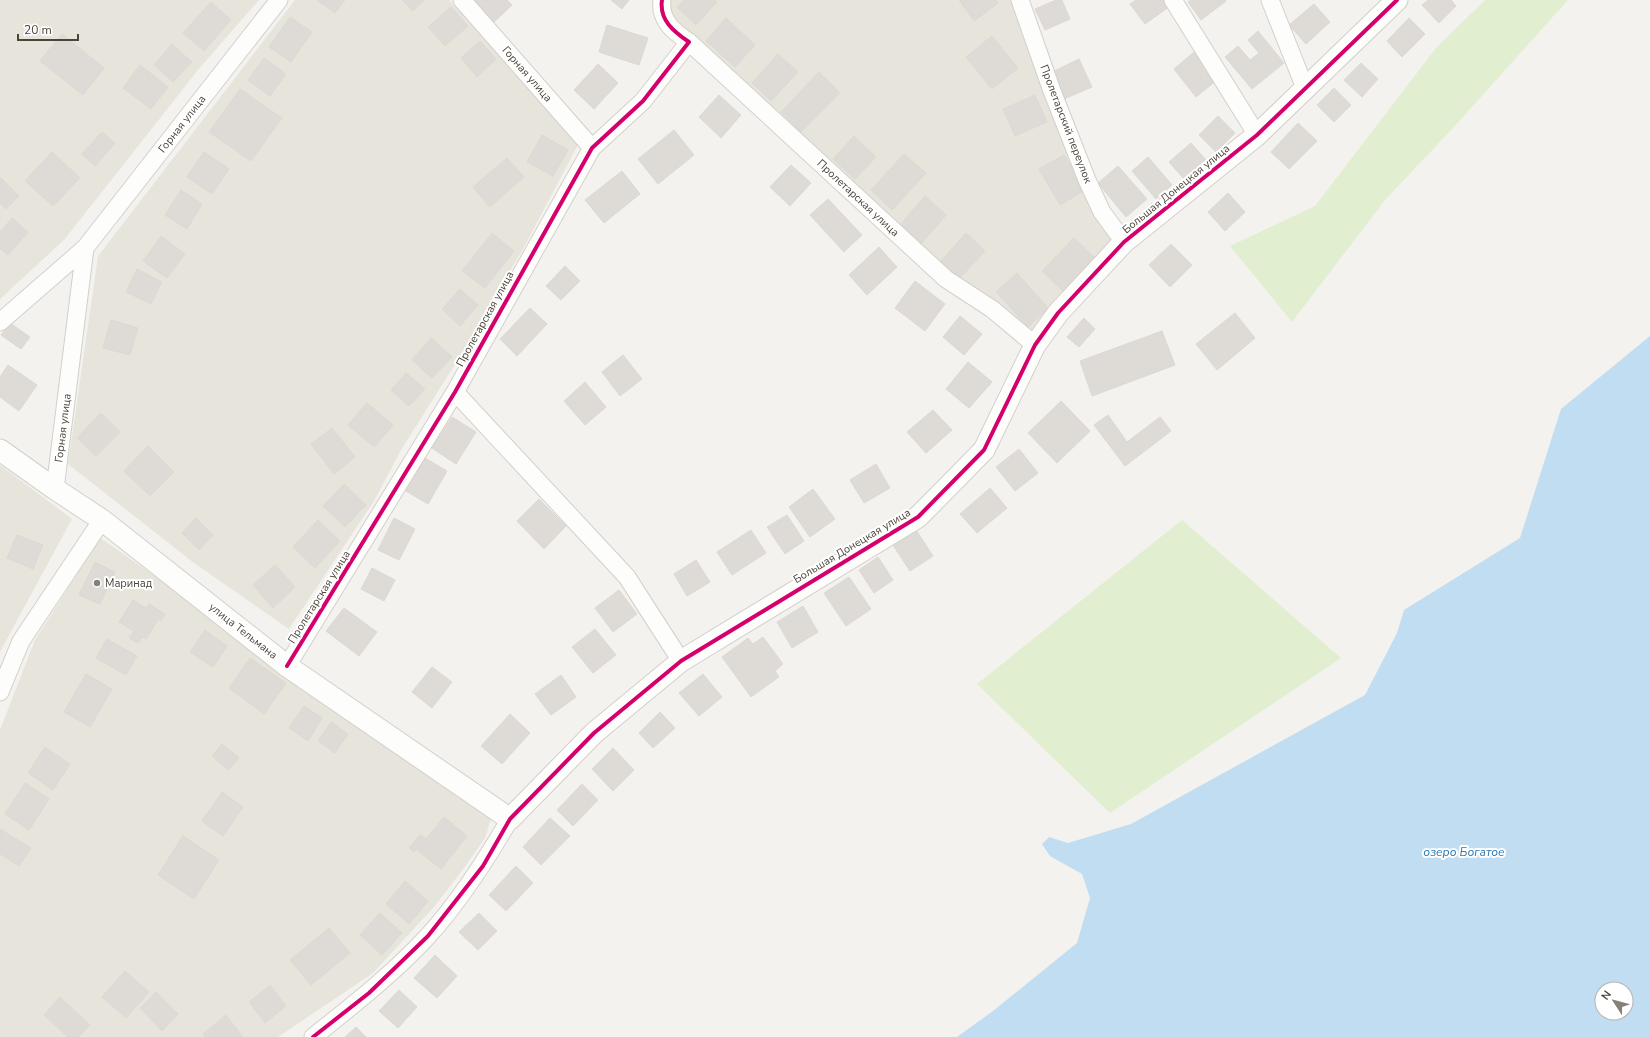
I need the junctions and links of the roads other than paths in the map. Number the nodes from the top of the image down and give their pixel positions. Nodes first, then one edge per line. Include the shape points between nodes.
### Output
1 (279, 0) edge
2 (462, 0) edge
3 (662, 0) edge
4 (1020, 0) edge
5 (1173, 0) edge
6 (1270, 0) edge
7 (1397, 0) edge
8 (689, 42) junction
9 (1306, 88) junction
10 (1257, 135) junction
11 (592, 148) junction
12 (1124, 242) junction
13 (86, 248) junction
14 (0, 322) edge
15 (1035, 345) junction
16 (455, 392) junction
17 (0, 450) edge
18 (55, 489) junction
19 (102, 520) junction
20 (681, 661) junction
21 (287, 666) junction
22 (0, 692) edge
23 (510, 819) junction
24 (313, 1037) edge

1 - 13 street, Горная улица
2 - 11 street, Горная улица
3 - 8 street, Пролетарская улица via 661,9 672,30
4 - 12 street, Пролетарский переулок via 1087,180 1102,212
5 - 10 street
6 - 9 street
7 - 9 street, Большая Донецкая улица
8 - 11 street, Пролетарская улица via 643,101
8 - 15 street, Пролетарская улица via 946,279 992,309
9 - 10 street, Большая Донецкая улица
10 - 12 street, Большая Донецкая улица
11 - 16 street, Пролетарская улица
12 - 15 street, Большая Донецкая улица via 1058,313
13 - 14 street, Горная улица
13 - 18 street, Горная улица
15 - 20 street, Большая Донецкая улица via 984,450 918,517
16 - 20 street via 627,577
16 - 21 street, Пролетарская улица
17 - 18 street, улица Тельмана
18 - 19 street, улица Тельмана
19 - 21 street, улица Тельмана
19 - 22 street via 21,641
20 - 23 street, Большая Донецкая улица via 594,733
21 - 23 street, улица Тельмана
23 - 24 street, Большая Донецкая улица via 483,866 428,936 369,993

